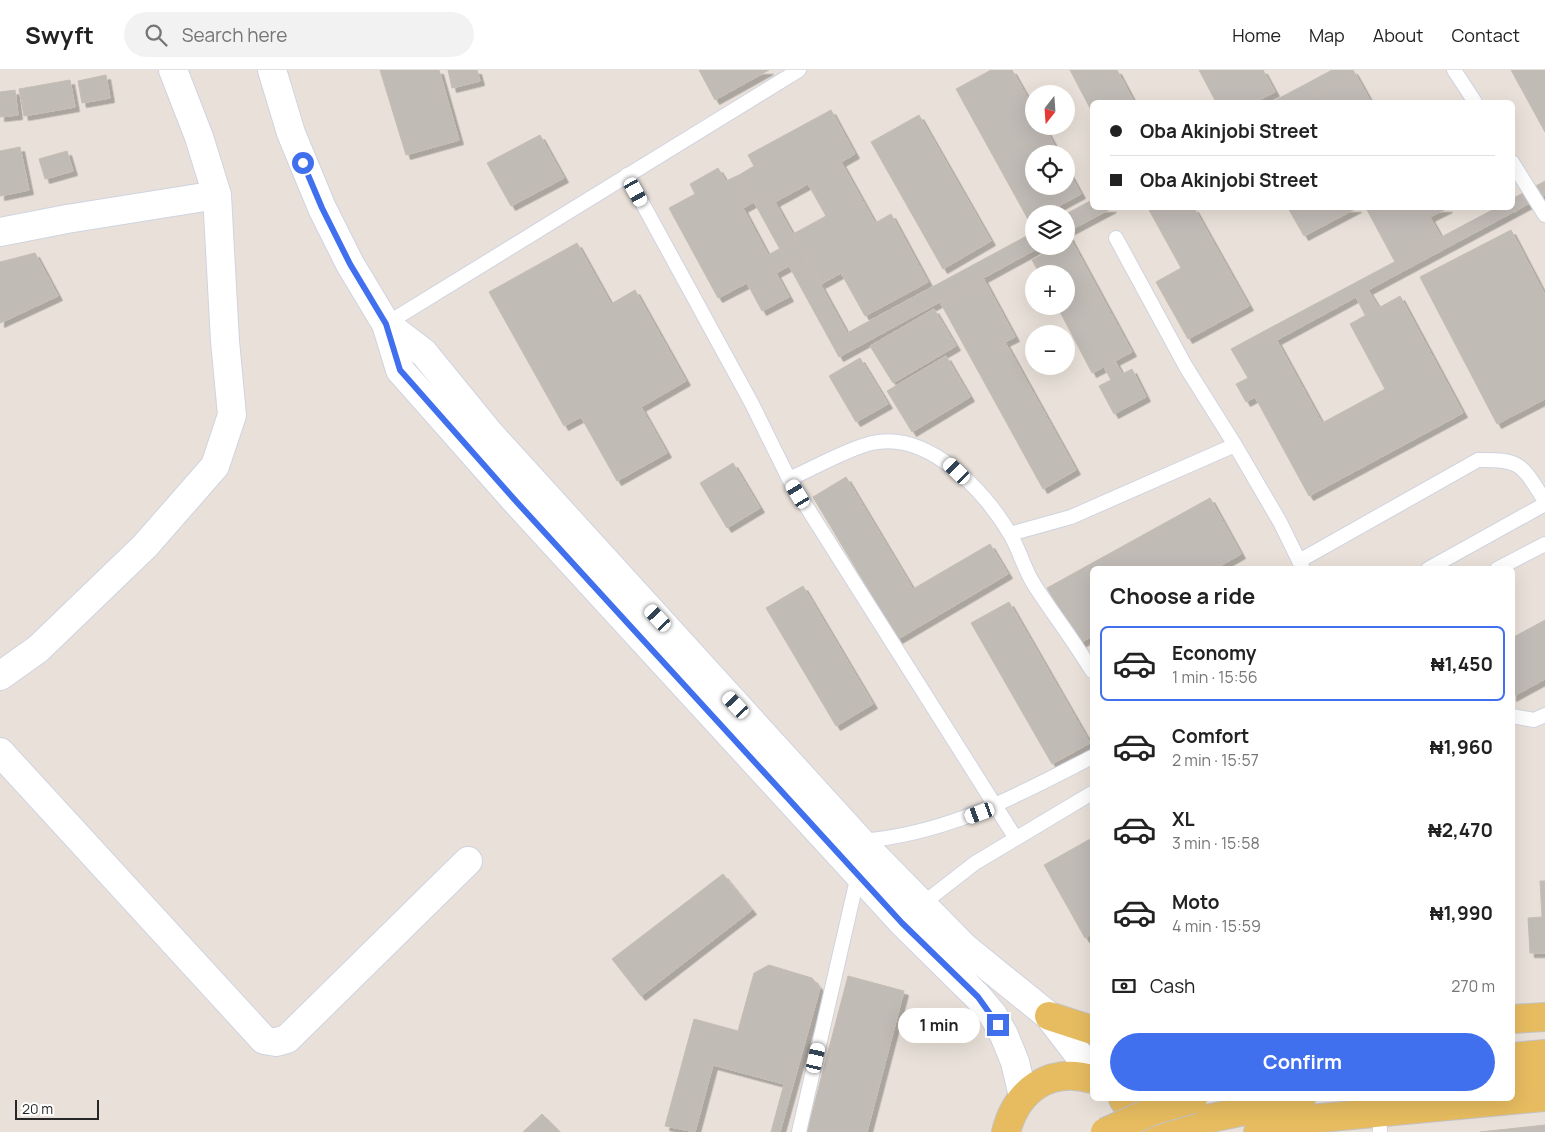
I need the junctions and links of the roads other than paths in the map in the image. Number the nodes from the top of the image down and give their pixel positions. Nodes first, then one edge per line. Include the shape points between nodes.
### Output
1 (173, 70) edge
2 (272, 70) edge
3 (799, 70) edge
4 (1454, 70) edge
5 (1474, 100) edge
6 (1515, 167) edge
7 (627, 175) junction
8 (217, 195) junction
9 (1545, 215) edge
10 (0, 232) edge
11 (1116, 238) dead end
12 (386, 324) junction
13 (1235, 445) junction
14 (789, 479) junction
15 (1545, 502) edge
16 (1010, 534) junction
17 (1545, 544) edge
18 (1301, 565) edge
19 (1433, 566) edge
20 (1503, 566) edge
21 (1090, 668) edge
22 (0, 676) edge
23 (1545, 715) edge
24 (1515, 717) edge
25 (0, 752) edge
26 (1090, 758) edge
27 (1090, 794) edge
28 (995, 807) junction
29 (1015, 837) junction
30 (860, 841) junction
31 (468, 861) dead end
32 (858, 874) junction
33 (921, 905) junction
34 (1049, 1016) junction
35 (1545, 1017) edge
36 (1515, 1020) edge
37 (1090, 1029) edge
38 (1545, 1054) edge
39 (1515, 1057) edge
40 (1090, 1069) edge
41 (1545, 1073) edge
42 (1515, 1077) edge
43 (1090, 1078) edge
44 (1023, 1096) junction
45 (1545, 1097) edge
46 (1515, 1100) edge
47 (1124, 1101) edge
48 (1186, 1101) edge
49 (1292, 1101) edge
50 (1504, 1101) edge
51 (1371, 1114) edge
52 (799, 1132) edge
53 (1006, 1132) edge
54 (1104, 1132) edge
55 (1138, 1132) edge
56 (1165, 1132) edge
57 (1258, 1132) edge

1 - 8 street
2 - 12 street via 291,133 322,208 350,264
3 - 7 lane
4 - 5 lane
6 - 9 lane
7 - 12 lane
7 - 14 lane via 752,404
8 - 10 street
8 - 22 street via 232,415 215,466 145,546 38,650
11 - 13 lane via 1186,367
12 - 30 street via 424,353 490,434
12 - 32 street via 400,370 521,507
13 - 16 lane via 1071,517
13 - 18 lane
14 - 16 lane via 873,442 904,443 928,450 948,462 976,490
14 - 28 lane
15 - 18 lane via 1522,467 1500,460 1478,460
15 - 19 lane
16 - 21 lane via 1033,584
17 - 20 lane
23 - 24 lane via 1534,720
25 - 31 street via 264,1040 270,1042 287,1039
26 - 28 lane
27 - 29 lane
28 - 29 lane
28 - 30 lane via 926,831 892,839
29 - 33 lane
30 - 33 street
32 - 44 street via 993,1015 1015,1062
32 - 52 lane
33 - 34 street via 965,948
34 - 37 main road
34 - 40 street
35 - 36 main road
38 - 39 main road
41 - 42 main road
43 - 44 main road via 1079,1075 1058,1076
44 - 53 main road via 1010,1114
45 - 46 main road
47 - 55 main road via 1136,1119
48 - 54 main road, bridge via 1155,1110
49 - 56 main road via 1188,1123
50 - 51 main road
51 - 57 main road via 1300,1120

